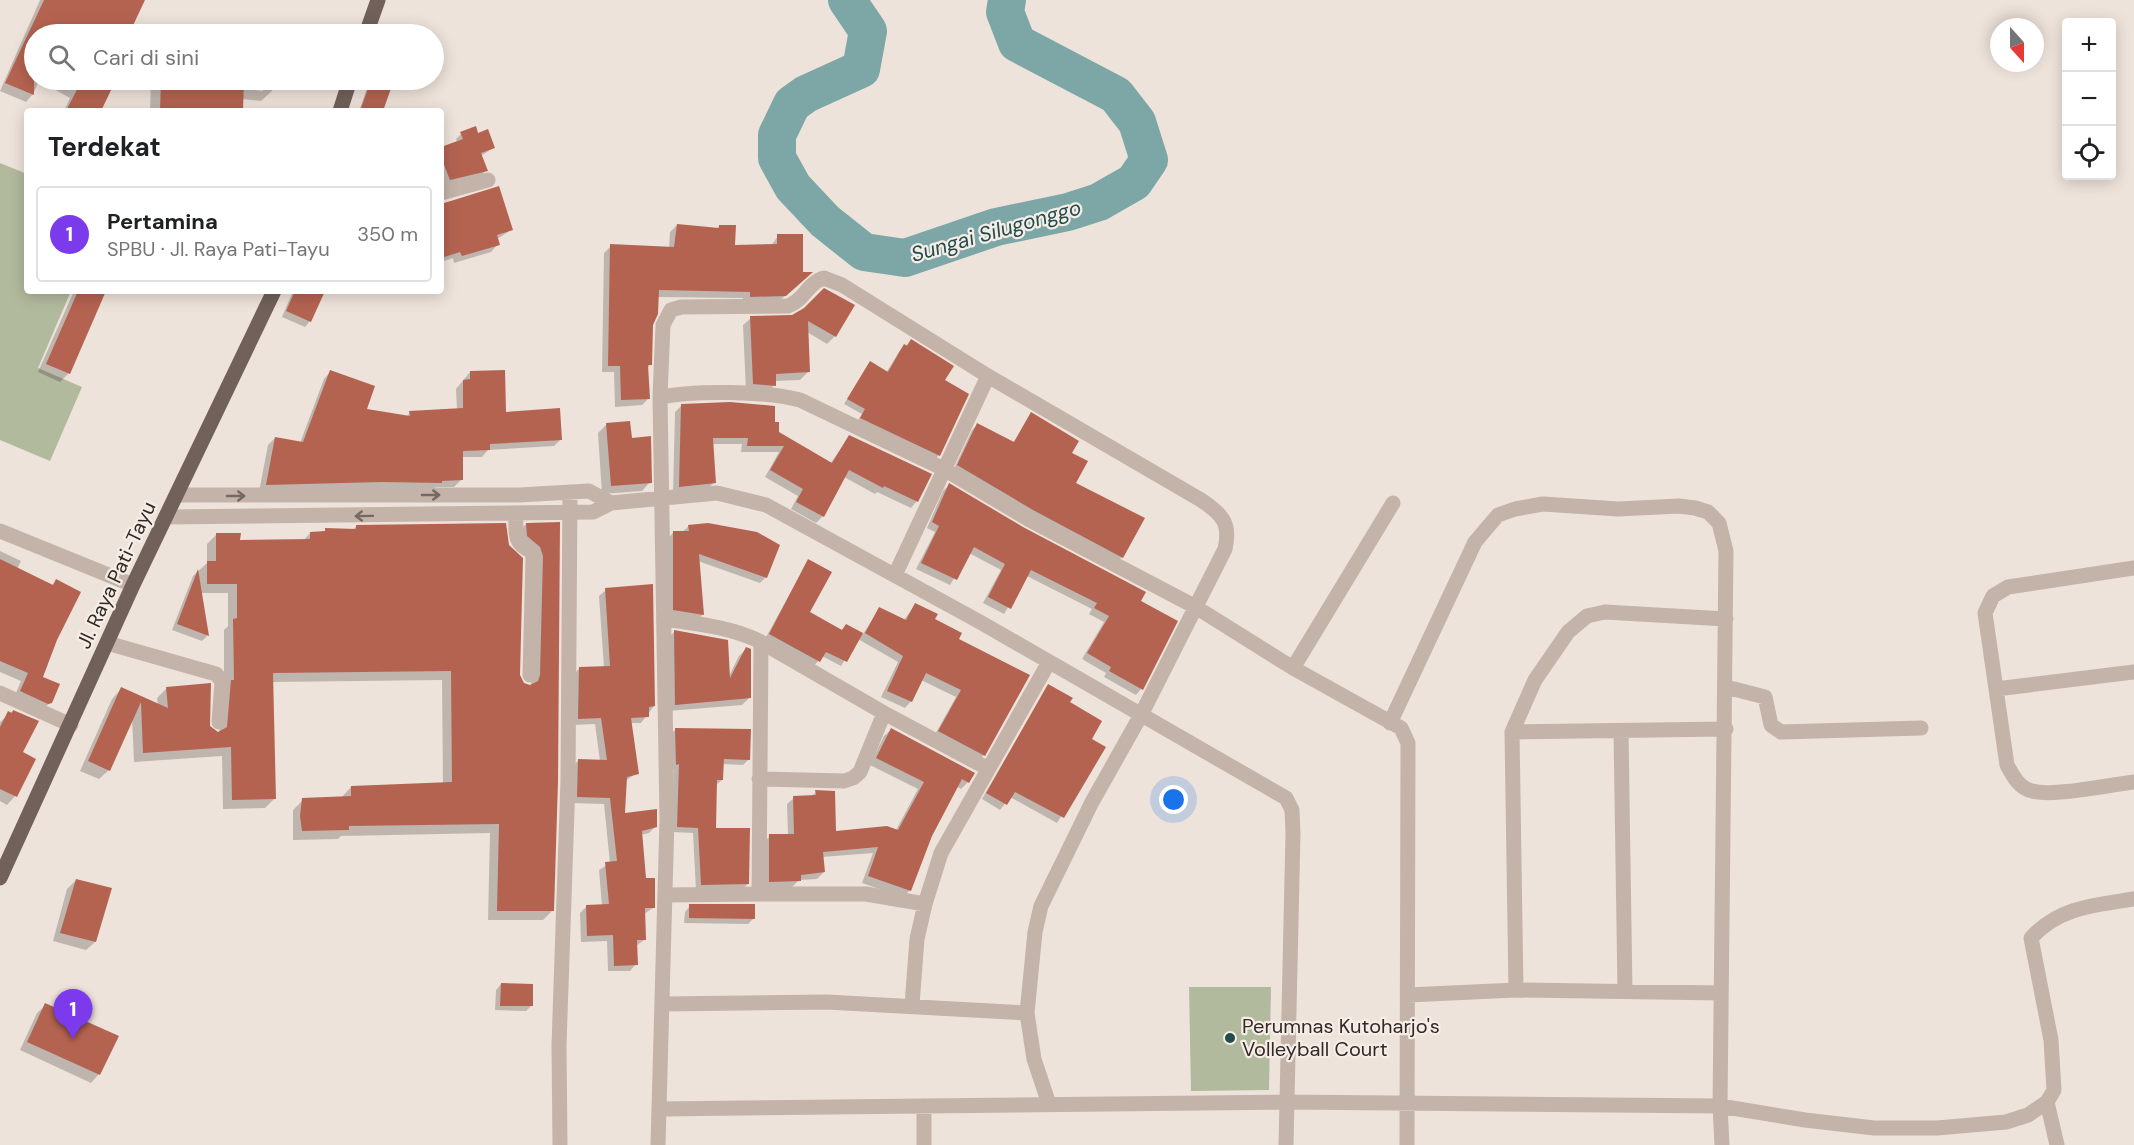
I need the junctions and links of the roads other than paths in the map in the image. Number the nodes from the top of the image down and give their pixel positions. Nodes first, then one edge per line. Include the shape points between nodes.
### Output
1 (378, 0) edge
2 (370, 24) edge
3 (347, 90) edge
4 (341, 108) edge
5 (488, 180) dead end
6 (444, 192) edge
7 (273, 294) edge
8 (988, 376) junction
9 (660, 397) junction
10 (944, 469) junction
11 (570, 492) junction
12 (177, 495) junction
13 (489, 495) junction
14 (662, 498) junction
15 (611, 503) junction
16 (1393, 503) dead end
17 (569, 513) junction
18 (516, 514) junction
19 (490, 515) junction
20 (166, 517) junction
21 (0, 531) edge
22 (2134, 568) edge
23 (895, 575) junction
24 (133, 585) junction
25 (1194, 606) junction
26 (665, 619) junction
27 (1726, 619) junction
28 (761, 642) junction
29 (107, 643) junction
30 (1049, 662) junction
31 (1293, 668) junction
32 (2134, 672) edge
33 (530, 675) dead end
34 (1726, 687) junction
35 (1996, 689) junction
36 (0, 693) edge
37 (884, 713) junction
38 (1141, 715) junction
39 (219, 722) dead end
40 (1390, 723) junction
41 (71, 726) junction
42 (1921, 728) dead end
43 (1726, 729) junction
44 (1621, 730) junction
45 (1512, 732) junction
46 (987, 768) junction
47 (759, 779) junction
48 (2134, 782) edge
49 (0, 878) edge
50 (759, 894) junction
51 (665, 895) junction
52 (2134, 899) edge
53 (925, 904) junction
54 (1516, 990) junction
55 (1625, 992) junction
56 (1721, 993) junction
57 (1408, 995) junction
58 (663, 1004) junction
59 (912, 1005) junction
60 (1027, 1013) junction
61 (1286, 1102) junction
62 (2047, 1102) junction
63 (1049, 1104) junction
64 (1407, 1105) junction
65 (924, 1106) junction
66 (1720, 1106) junction
67 (661, 1108) junction
68 (560, 1145) edge
69 (658, 1145) edge
70 (924, 1145) edge
71 (1286, 1145) edge
72 (1407, 1145) edge
73 (1722, 1145) edge
74 (2057, 1145) edge

1 - 2 main road
3 - 4 main road
5 - 6 street
7 - 12 main road, Jl. Raya Pati-Tayu
8 - 9 street via 842,285 824,278 788,306 671,310 663,325
8 - 10 street
8 - 25 street via 1217,511 1228,535 1227,542
9 - 10 street via 680,393 782,395
9 - 14 street
10 - 23 street
10 - 25 street via 1028,519
11 - 13 street
11 - 15 street via 589,491
11 - 17 street
12 -> 13 street
12 - 20 main road, Jl. Raya Pati-Tayu
13 - 19 street
14 - 15 street
14 - 23 street via 717,494 766,505
14 - 26 street
15 - 17 street via 593,512
16 - 31 street
17 - 18 street
17 - 68 street
18 - 19 street
18 - 33 street via 516,540 533,556
19 -> 20 street
20 - 24 main road, Jl. Raya Pati-Tayu
21 - 24 street
22 - 35 street via 2030,582 2008,587 1993,596 1985,613
23 - 30 street
24 - 29 main road, Jl. Raya Pati-Tayu
25 - 31 street
25 - 38 street
26 - 28 street via 720,627
26 - 51 street
27 - 34 street
27 - 40 street via 1724,536 1719,523 1708,512 1679,506 1618,509 1543,504 1515,509 1498,515 1475,542
27 - 45 street via 1605,612 1587,616 1568,632 1535,680
28 - 37 street
28 - 47 street
29 - 39 street via 216,674 222,681
29 - 41 main road, Jl. Raya Pati-Tayu
30 - 38 street
30 - 46 street
31 - 40 street
32 - 35 street
34 - 42 street via 1765,697 1771,725 1781,732
34 - 43 street
35 - 48 street via 2007,765 2015,781 2030,791 2046,793
36 - 41 street
37 - 46 street
37 - 47 street via 860,772 853,778
38 - 60 street via 1092,802 1041,906
38 - 61 street via 1271,788 1286,798 1292,810
40 - 57 street via 1401,728 1408,743
41 - 49 main road, Jl. Raya Pati-Tayu
43 - 44 street
43 - 56 street
44 - 45 street
44 - 55 street
45 - 54 street
46 - 53 street via 941,853
47 - 50 street
50 - 51 street
50 - 53 street via 866,894
51 - 58 street
52 - 62 street via 2068,911 2031,938 2051,1040 2054,1090
53 - 59 street via 917,939
54 - 55 street
54 - 57 street
55 - 56 street
56 - 66 street
57 - 64 street
58 - 59 street
58 - 67 street
59 - 60 street
60 - 63 street via 1034,1059
61 - 63 street
61 - 64 street
61 - 71 street
62 - 66 street via 2028,1115 2006,1122 1927,1128 1851,1125
62 - 74 street
63 - 65 street
64 - 66 street
64 - 72 street
65 - 67 street
65 - 70 street
66 - 73 street
67 - 69 street

